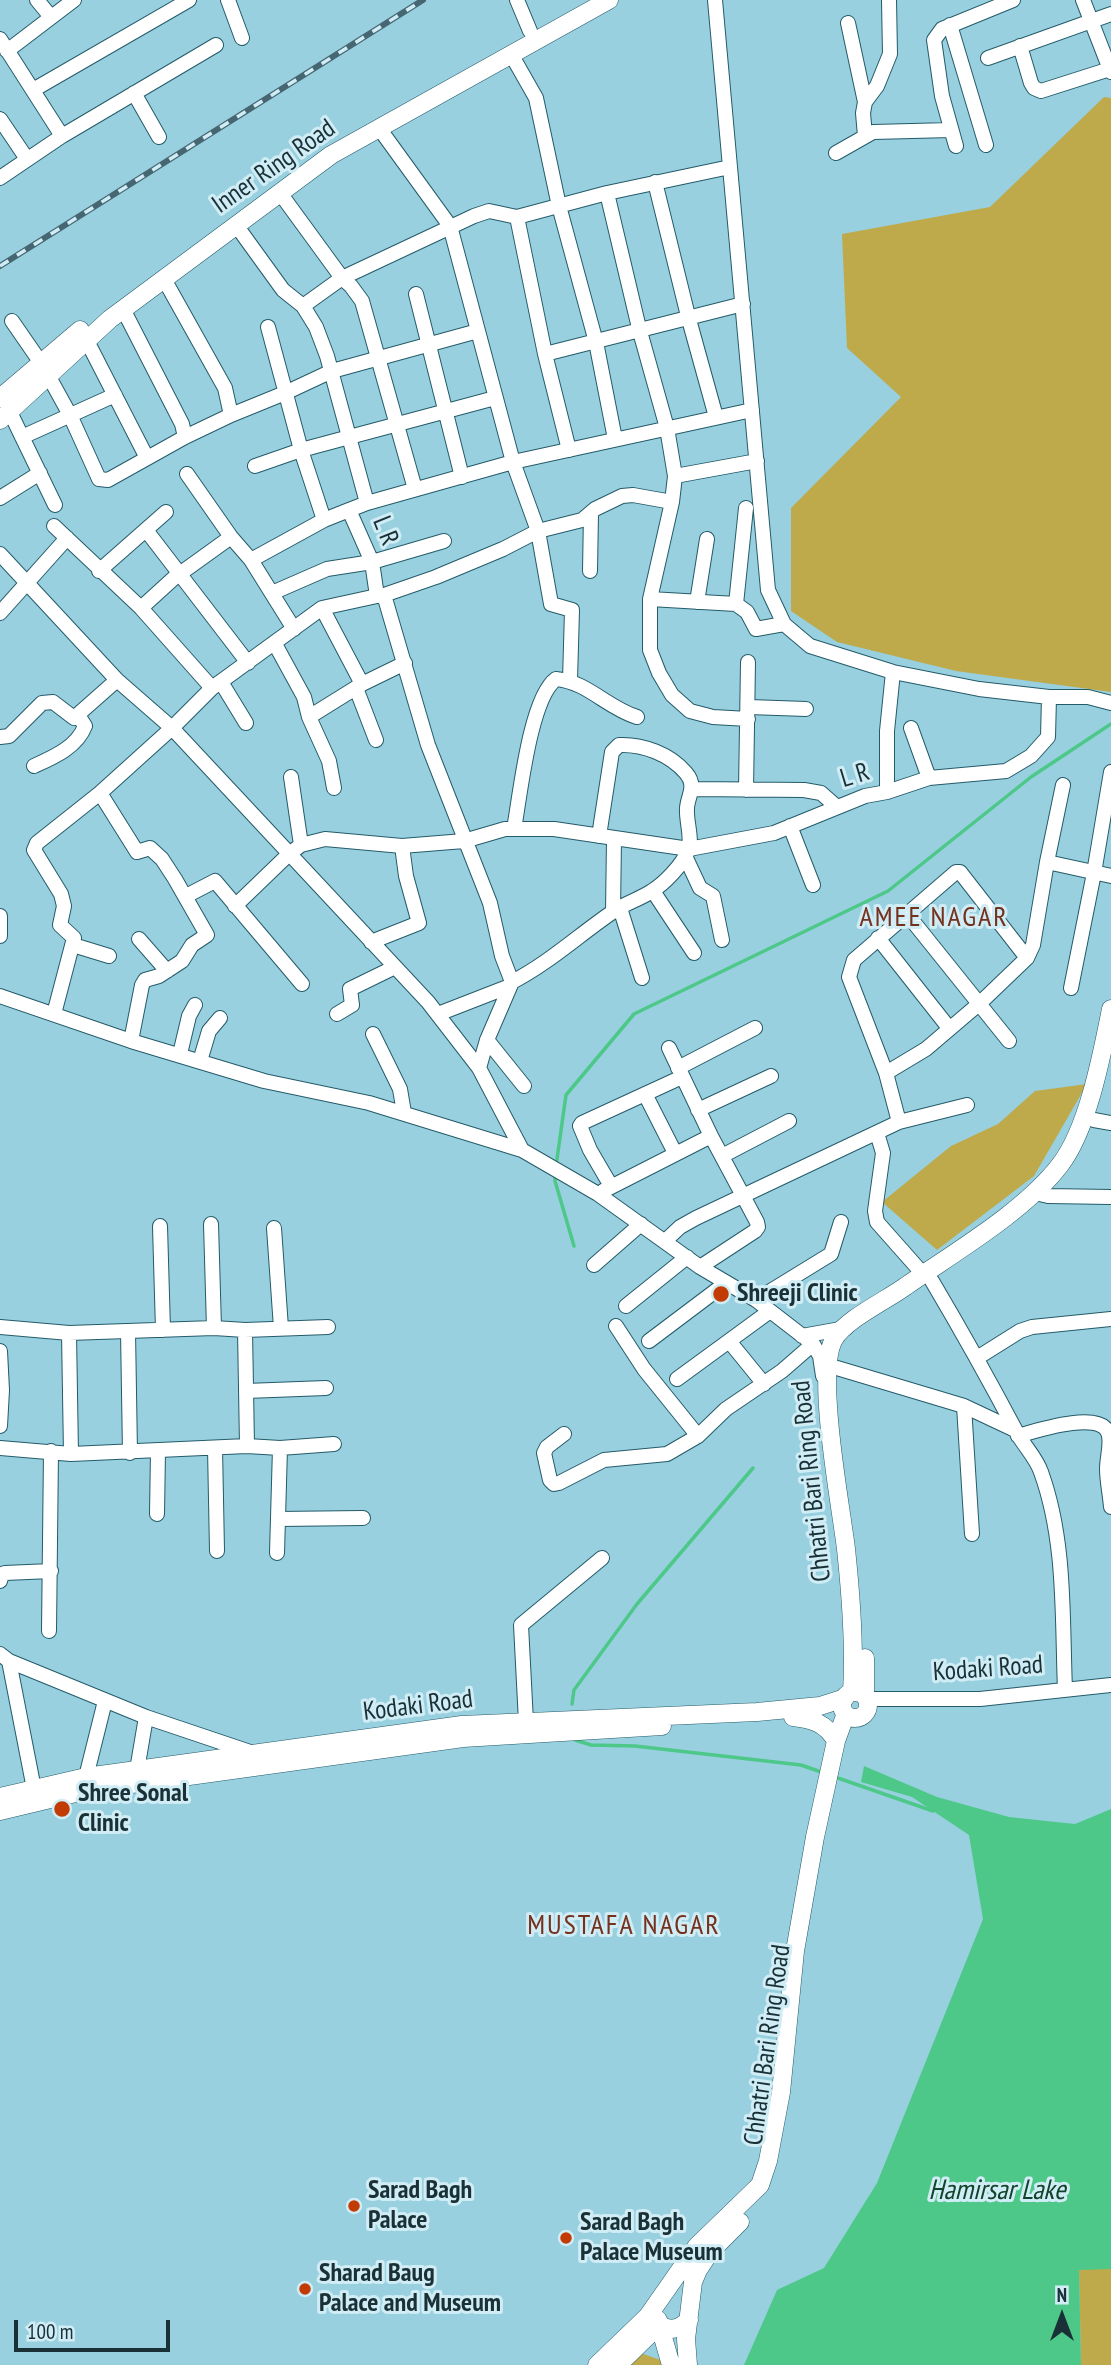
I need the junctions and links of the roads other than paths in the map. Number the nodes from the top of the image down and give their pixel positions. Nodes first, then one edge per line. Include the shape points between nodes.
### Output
1 (37, 0) edge
2 (74, 0) edge
3 (189, 0) edge
4 (228, 0) edge
5 (517, 0) edge
6 (585, 0) edge
7 (609, 0) edge
8 (715, 0) edge
9 (889, 0) edge
10 (1013, 0) edge
11 (1083, 0) edge
12 (1111, 14) edge
13 (51, 17) junction
14 (1092, 20) junction
15 (848, 23) dead end
16 (950, 24) junction
17 (530, 31) junction
18 (242, 38) dead end
19 (4, 45) edge
20 (216, 45) dead end
21 (1020, 46) junction
22 (511, 54) junction
23 (988, 58) dead end
24 (1110, 66) edge
25 (33, 90) junction
26 (134, 93) junction
27 (864, 102) junction
28 (0, 119) edge
29 (379, 128) junction
30 (951, 130) junction
31 (62, 136) junction
32 (865, 136) junction
33 (159, 137) dead end
34 (986, 145) dead end
35 (956, 146) dead end
36 (836, 153) dead end
37 (27, 159) junction
38 (730, 167) junction
39 (0, 178) edge
40 (655, 182) junction
41 (280, 192) junction
42 (607, 193) junction
43 (559, 206) junction
44 (517, 217) junction
45 (236, 225) junction
46 (450, 226) junction
47 (342, 278) junction
48 (164, 279) junction
49 (416, 295) dead end
50 (743, 304) junction
51 (303, 306) junction
52 (123, 309) junction
53 (688, 316) junction
54 (12, 321) dead end
55 (268, 327) dead end
56 (639, 328) junction
57 (478, 331) junction
58 (86, 339) junction
59 (596, 342) junction
60 (428, 344) junction
61 (545, 354) junction
62 (380, 358) junction
63 (44, 369) junction
64 (332, 370) junction
65 (285, 393) junction
66 (114, 395) junction
67 (495, 398) junction
68 (2, 405) edge
69 (752, 410) junction
70 (444, 411) junction
71 (70, 415) junction
72 (231, 415) junction
73 (716, 417) junction
74 (397, 423) junction
75 (667, 428) junction
76 (22, 437) junction
77 (185, 437) junction
78 (348, 437) junction
79 (615, 439) junction
80 (301, 450) junction
81 (569, 450) junction
82 (146, 458) junction
83 (757, 461) junction
84 (513, 462) junction
85 (255, 466) dead end
86 (40, 474) junction
87 (187, 474) dead end
88 (675, 476) junction
89 (462, 477) junction
90 (415, 489) junction
91 (0, 498) edge
92 (672, 502) junction
93 (367, 503) junction
94 (55, 505) dead end
95 (746, 508) dead end
96 (349, 510) junction
97 (166, 512) dead end
98 (591, 513) junction
99 (324, 520) junction
100 (54, 526) dead end
101 (146, 530) junction
102 (538, 531) junction
103 (231, 537) junction
104 (67, 538) junction
105 (707, 539) dead end
106 (444, 541) dead end
107 (0, 556) edge
108 (251, 560) junction
109 (372, 562) junction
110 (99, 571) junction
111 (590, 571) dead end
112 (181, 573) junction
113 (23, 580) junction
114 (272, 593) junction
115 (380, 596) junction
116 (650, 599) junction
117 (697, 602) junction
118 (736, 604) junction
119 (141, 608) junction
120 (322, 608) junction
121 (0, 613) edge
122 (784, 624) junction
123 (294, 629) junction
124 (275, 644) junction
125 (748, 662) dead end
126 (248, 663) junction
127 (405, 663) junction
128 (893, 672) junction
129 (117, 680) junction
130 (570, 680) junction
131 (216, 685) junction
132 (359, 686) junction
133 (1048, 697) junction
134 (1111, 703) edge
135 (806, 709) dead end
136 (748, 713) junction
137 (78, 715) junction
138 (309, 717) junction
139 (636, 717) dead end
140 (246, 723) dead end
141 (172, 728) junction
142 (911, 728) dead end
143 (0, 737) edge
144 (376, 740) dead end
145 (34, 766) dead end
146 (1111, 772) edge
147 (291, 777) dead end
148 (929, 778) junction
149 (1063, 785) dead end
150 (334, 788) dead end
151 (693, 789) junction
152 (746, 790) junction
153 (887, 792) junction
154 (100, 793) junction
155 (837, 807) junction
156 (790, 826) junction
157 (514, 829) junction
158 (599, 836) junction
159 (614, 839) junction
160 (464, 841) junction
161 (301, 845) junction
162 (402, 846) junction
163 (687, 853) junction
164 (289, 854) junction
165 (1047, 862) junction
166 (1094, 873) junction
167 (1111, 876) edge
168 (813, 885) dead end
169 (653, 891) junction
170 (186, 896) junction
171 (234, 906) junction
172 (617, 910) junction
173 (906, 914) junction
174 (0, 916) edge
175 (0, 936) edge
176 (878, 938) junction
177 (139, 939) dead end
178 (722, 940) dead end
179 (371, 942) junction
180 (74, 945) junction
181 (694, 953) dead end
182 (109, 956) dead end
183 (1027, 958) junction
184 (395, 967) junction
185 (167, 971) junction
186 (642, 978) dead end
187 (302, 984) dead end
188 (511, 984) junction
189 (1071, 988) dead end
190 (0, 996) edge
191 (980, 1003) junction
192 (195, 1005) dead end
193 (1111, 1009) edge
194 (54, 1014) junction
195 (337, 1014) dead end
196 (438, 1014) junction
197 (220, 1018) dead end
198 (755, 1028) dead end
199 (949, 1028) junction
200 (373, 1034) dead end
201 (487, 1040) junction
202 (131, 1041) junction
203 (1009, 1041) dead end
204 (668, 1048) dead end
205 (180, 1054) junction
206 (200, 1061) junction
207 (1111, 1063) edge
208 (479, 1068) junction
209 (680, 1073) junction
210 (886, 1073) junction
211 (771, 1076) dead end
212 (524, 1086) dead end
213 (645, 1094) junction
214 (967, 1105) dead end
215 (698, 1110) junction
216 (404, 1113) junction
217 (789, 1121) dead end
218 (1102, 1121) edge
219 (900, 1122) junction
220 (877, 1133) junction
221 (711, 1136) junction
222 (522, 1150) junction
223 (675, 1153) junction
224 (722, 1156) junction
225 (611, 1186) junction
226 (598, 1194) junction
227 (1042, 1195) junction
228 (745, 1197) junction
229 (1111, 1197) edge
230 (841, 1222) dead end
231 (211, 1224) dead end
232 (641, 1224) junction
233 (160, 1226) dead end
234 (274, 1228) dead end
235 (665, 1241) junction
236 (687, 1257) junction
237 (594, 1265) dead end
238 (700, 1267) junction
239 (928, 1278) junction
240 (726, 1283) junction
241 (756, 1300) junction
242 (626, 1306) dead end
243 (770, 1311) junction
244 (1111, 1319) edge
245 (616, 1326) dead end
246 (0, 1327) edge
247 (328, 1327) dead end
248 (214, 1328) junction
249 (281, 1328) junction
250 (846, 1328) junction
251 (163, 1330) junction
252 (245, 1330) junction
253 (128, 1331) junction
254 (69, 1333) junction
255 (807, 1340) junction
256 (649, 1341) dead end
257 (729, 1341) junction
258 (0, 1351) edge
259 (977, 1357) junction
260 (837, 1368) junction
261 (677, 1379) dead end
262 (764, 1384) junction
263 (326, 1388) dead end
264 (246, 1391) junction
265 (829, 1405) junction
266 (964, 1406) junction
267 (0, 1426) edge
268 (1017, 1433) junction
269 (564, 1434) dead end
270 (698, 1436) junction
271 (334, 1444) dead end
272 (247, 1446) junction
273 (0, 1448) edge
274 (215, 1448) junction
275 (280, 1448) junction
276 (51, 1451) junction
277 (158, 1451) junction
278 (130, 1453) junction
279 (71, 1454) junction
280 (1111, 1507) edge
281 (157, 1514) dead end
282 (363, 1518) dead end
283 (278, 1519) junction
284 (972, 1534) dead end
285 (217, 1551) dead end
286 (276, 1553) dead end
287 (602, 1558) dead end
288 (51, 1571) junction
289 (0, 1581) edge
290 (49, 1631) dead end
291 (5, 1657) edge
292 (1111, 1685) edge
293 (1065, 1690) junction
294 (106, 1701) junction
295 (855, 1704) junction
296 (146, 1717) junction
297 (793, 1717) junction
298 (526, 1721) junction
299 (836, 1741) junction
300 (256, 1754) junction
301 (137, 1770) junction
302 (86, 1777) junction
303 (34, 1789) junction
304 (0, 1797) edge
305 (0, 1811) edge
306 (663, 2295) junction
307 (689, 2320) junction
308 (659, 2325) junction
309 (597, 2365) edge
310 (618, 2365) edge
311 (671, 2365) edge
312 (688, 2365) edge

1 - 13 street
2 - 13 street
3 - 25 street
4 - 18 street
5 - 17 street
6 - 17 main road, Inner Ring Road
7 - 22 main road, Inner Ring Road
8 - 38 street
9 - 27 street via 890,54 877,86
10 - 16 street
11 - 14 street
12 - 14 street
13 - 19 street
14 - 21 street
14 - 24 street
15 - 27 street
16 - 30 street via 937,33 933,45
16 - 34 street
17 - 63 main road, Inner Ring Road via 324,145 103,310
19 - 25 street
20 - 26 street
21 - 23 street
21 - 24 street via 1034,88 1041,91
22 - 29 main road, Inner Ring Road
22 - 43 street via 536,98
25 - 31 street
26 - 31 street
26 - 33 street
27 - 32 street
28 - 37 street
29 - 41 main road, Inner Ring Road
29 - 46 street
30 - 32 street via 885,131
30 - 35 street
31 - 37 street
32 - 36 street
37 - 39 street
38 - 40 street
38 - 50 street
40 - 42 street
40 - 53 street
41 - 45 main road, Inner Ring Road
41 - 47 street
42 - 43 street
42 - 56 street
43 - 44 street
43 - 59 street
44 - 46 street via 489,211
44 - 61 street
45 - 48 main road, Inner Ring Road
45 - 51 street, L R via 283,289
46 - 47 street
46 - 57 street
47 - 51 street
47 - 62 street via 362,301
48 - 52 main road, Inner Ring Road
48 - 72 street via 225,387
49 - 60 street
50 - 53 street
50 - 69 street
51 - 64 street, L R
52 - 58 main road, Inner Ring Road
52 - 77 street
53 - 56 street
53 - 73 street
54 - 63 street
55 - 65 street
56 - 59 street
56 - 75 street
57 - 60 street
57 - 67 street
58 - 63 main road, Inner Ring Road
58 - 66 street
59 - 61 street
59 - 79 street
60 - 62 street
60 - 70 street
61 - 81 street
62 - 64 street
62 - 74 street
63 - 68 main road, Inner Ring Road
63 - 71 street
64 - 65 street
64 - 78 street, L R
65 - 72 street
65 - 80 street
66 - 71 street
66 - 82 street
67 - 70 street
67 - 84 street
68 - 76 street
69 - 73 street
69 - 83 street
70 - 74 street
70 - 89 street
71 - 76 street
71 - 82 street via 99,479 107,480
72 - 77 street
73 - 75 street
74 - 78 street
74 - 90 street
75 - 79 street
75 - 88 street
76 - 86 street
77 - 82 street
78 - 80 street
78 - 93 street, L R
79 - 81 street
80 - 85 street
80 - 99 street
81 - 84 street
83 - 88 street
83 - 122 street via 768,590
84 - 89 street
84 - 102 street
86 - 91 street
86 - 94 street
87 - 103 street
88 - 92 street
89 - 90 street
90 - 93 street
92 - 98 street via 622,496
92 - 116 street
93 - 96 street, L R
95 - 118 street
96 - 99 street
96 - 109 street, L R
97 - 101 street
98 - 102 street via 582,520
98 - 111 street
99 - 108 street
100 - 104 street
101 - 110 street
101 - 112 street
102 - 115 street via 436,577
102 - 130 street via 551,604 572,610
103 - 108 street
103 - 112 street
104 - 110 street
104 - 113 street
105 - 117 street
106 - 109 street
107 - 113 street
108 - 114 street
109 - 114 street via 327,569
109 - 115 street, L R
110 - 119 street
112 - 119 street
112 - 126 street
113 - 121 street
113 - 129 street
114 - 123 street
115 - 120 street
115 - 127 street, L R
116 - 117 street
116 - 136 street via 650,650 672,695 690,711 713,717
117 - 118 street
118 - 122 street via 747,612 756,629
119 - 131 street
120 - 123 street
120 - 132 street
122 - 128 street via 810,646
123 - 124 street
124 - 126 street
124 - 138 street via 299,684
125 - 136 street
126 - 131 street
127 - 132 street
127 - 160 street, L R via 428,745
128 - 133 street
128 - 153 street
129 - 137 street
129 - 141 street
130 - 139 street
130 - 157 street via 556,679 550,684 533,725
131 - 140 street
131 - 141 street
132 - 138 street
132 - 144 street
133 - 134 street via 1087,697
133 - 148 street, L R via 1048,737 1031,756 1006,771
135 - 136 street
136 - 152 street
137 - 143 street via 74,718 53,702 42,703 9,736
137 - 145 street via 85,726 82,732 64,752
138 - 150 street via 329,761
141 - 154 street
141 - 164 street
142 - 148 street
146 - 166 street
147 - 161 street
148 - 153 street, L R
149 - 165 street
151 - 152 street
151 - 158 street via 677,764 657,752 619,745 612,752
151 - 163 street via 687,806
152 - 155 street via 821,793
153 - 155 street, L R
154 - 170 street via 136,852 150,848
154 - 180 street via 34,846 61,894 60,925 72,935
155 - 156 street, L R
156 - 163 street, L R
156 - 168 street
157 - 158 street, L R
157 - 160 street, L R
158 - 159 street, L R
159 - 163 street, L R
159 - 172 street
160 - 162 street, L R
160 - 188 street, L R via 489,903
161 - 162 street, L R via 325,839
161 - 164 street, L R
162 - 179 street via 419,923
163 - 169 street
163 - 178 street via 700,888 713,896
164 - 171 street, L R
164 - 179 street
165 - 166 street
165 - 183 street
166 - 167 street
166 - 189 street
169 - 172 street
169 - 181 street
170 - 171 street via 215,881
170 - 185 street via 207,937 192,945 186,958
171 - 187 street
172 - 186 street
172 - 188 street
173 - 176 street
173 - 183 street via 953,873 960,872
173 - 191 street
174 - 175 street
176 - 199 street
176 - 210 street via 854,960 849,977
177 - 185 street
179 - 184 street
180 - 182 street
180 - 194 street
183 - 191 street
184 - 195 street via 350,989 352,1005
184 - 196 street
185 - 202 street via 142,985
188 - 196 street
188 - 201 street
190 - 194 street
191 - 199 street
191 - 203 street
192 - 205 street
193 - 227 main road, Chhatri Bari Ring Road via 1084,1116
194 - 202 street
196 - 208 street
197 - 206 street via 209,1031
198 - 209 street
199 - 210 street via 926,1049
200 - 216 street via 400,1089
201 - 208 street
201 - 212 street
202 - 205 street
204 - 209 street
205 - 206 street
206 - 216 street via 264,1081
207 - 218 main road, Chhatri Bari Ring Road
208 - 222 street
209 - 213 street
209 - 215 street
210 - 219 street
211 - 215 street
213 - 223 street
213 - 225 street via 580,1126
214 - 219 street
215 - 221 street
216 - 222 street
217 - 224 street
218 - 227 main road, Chhatri Bari Ring Road via 1071,1169
219 - 220 street
220 - 228 street
220 - 239 street via 883,1153 877,1222
221 - 223 street
221 - 224 street
222 - 226 street
223 - 225 street
224 - 228 street
225 - 226 street
226 - 232 street
227 - 229 street
227 - 239 main road, Chhatri Bari Ring Road
228 - 235 street via 688,1222
228 - 238 street via 758,1227
230 - 241 street via 831,1254
231 - 248 street
232 - 235 street
232 - 237 street
233 - 251 street
234 - 249 street
235 - 236 street
236 - 238 street
236 - 242 street
238 - 240 street
239 - 250 main road, Chhatri Bari Ring Road
239 - 259 street
239 - 260 main road, Chhatri Bari Ring Road via 859,1329 844,1345
240 - 241 street
240 - 256 street
241 - 243 street
243 - 255 street
243 - 257 street
244 - 259 street via 1032,1327
245 - 270 street via 643,1369
246 - 254 street
247 - 249 street
248 - 251 street
248 - 252 street
249 - 252 street
250 - 255 street
250 - 265 main road, Chhatri Bari Ring Road via 834,1339 826,1367
251 - 253 street
252 - 264 street
253 - 254 street
253 - 278 street
254 - 279 street
255 - 262 street
255 - 265 street via 820,1356
257 - 261 street
257 - 262 street
258 - 267 street
259 - 268 street
260 - 266 street
260 - 295 main road, Chhatri Bari Ring Road via 865,1658
262 - 270 street via 726,1409
263 - 264 street
264 - 272 street
265 - 295 main road, Chhatri Bari Ring Road via 846,1551
266 - 268 street
266 - 284 street
268 - 280 street via 1085,1422 1101,1425 1110,1437 1107,1474
268 - 293 street via 1040,1469 1058,1539
269 - 270 street via 544,1453 554,1484 604,1460 667,1454
271 - 275 street
272 - 274 street
272 - 275 street
273 - 276 street
274 - 277 street
274 - 285 street
275 - 283 street
276 - 279 street
276 - 288 street
277 - 278 street
277 - 281 street
278 - 279 street
282 - 283 street
283 - 286 street
287 - 298 street via 521,1625
288 - 289 street via 5,1573
288 - 290 street
291 - 294 street
291 - 303 street
292 - 293 street, Kodaki Road
293 - 295 street, Kodaki Road
294 - 296 street
294 - 302 street
295 - 297 main road, Kodaki Road
295 - 298 main road, Kodaki Road
295 - 299 main road, Chhatri Bari Ring Road
295 - 307 main road, Chhatri Bari Ring Road via 806,1952 791,2093 778,2164 769,2190 698,2270
296 - 300 street
296 - 301 street
297 - 299 main road, Kodaki Road via 820,1723
297 - 305 main road, Kodaki Road via 463,1738 88,1790
298 - 300 main road, Kodaki Road via 462,1725
299 - 306 main road, Chhatri Bari Ring Road via 795,1951 768,2161 760,2185 697,2246
300 - 301 main road, Kodaki Road
301 - 302 main road, Kodaki Road
302 - 303 main road, Kodaki Road
303 - 304 main road, Kodaki Road
306 - 308 main road via 657,2312
306 - 309 main road, Chhatri Bari Ring Road
307 - 308 main road via 669,2330
307 - 312 main road, Chhatri Bari Ring Road
308 - 310 main road
308 - 311 main road

